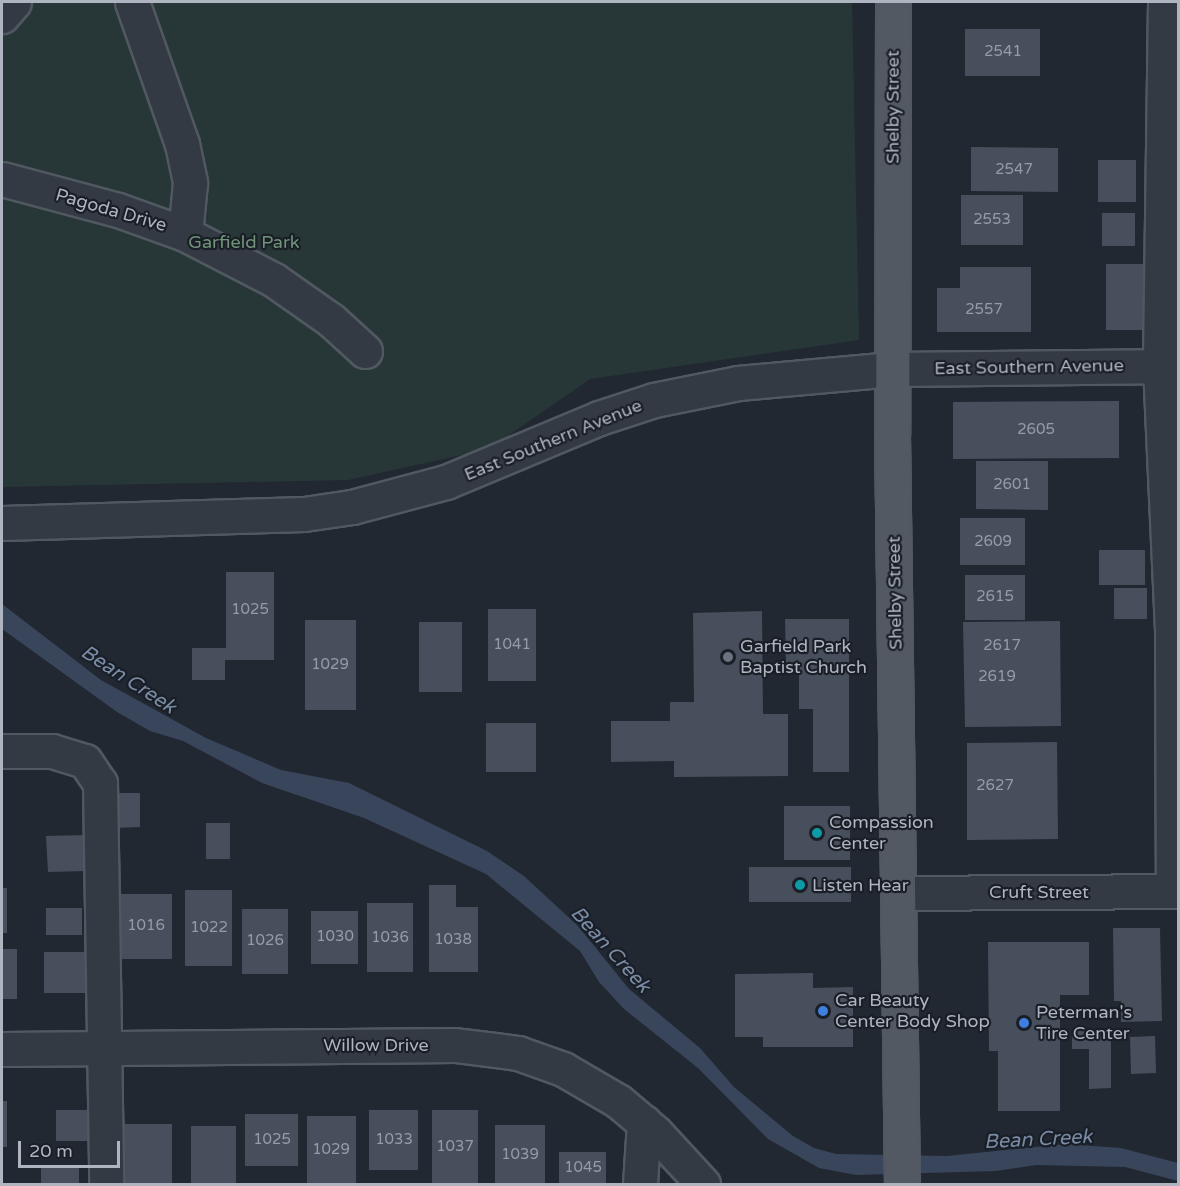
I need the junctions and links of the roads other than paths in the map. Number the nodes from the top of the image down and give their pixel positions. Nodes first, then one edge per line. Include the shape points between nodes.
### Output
1 (14, 2) edge
2 (132, 2) edge
3 (893, 2) edge
4 (1165, 2) edge
5 (2, 16) edge
6 (1173, 119) edge
7 (2, 179) edge
8 (185, 234) junction
9 (365, 351) dead end
10 (1169, 366) edge
11 (892, 369) junction
12 (2, 523) edge
13 (1175, 630) edge
14 (2, 751) edge
15 (1176, 891) edge
16 (899, 893) junction
17 (104, 1047) junction
18 (2, 1049) edge
19 (644, 1122) junction
20 (106, 1185) edge
21 (640, 1185) edge
22 (703, 1185) edge
23 (902, 1185) edge

1 - 5 street
2 - 8 street via 182,144 190,183
3 - 11 main road, Shelby Street
4 - 6 street
6 - 10 street
7 - 8 street, Pagoda Drive via 118,210
8 - 9 street, Pagoda Drive via 274,280 331,320
10 - 11 street, East Southern Avenue
10 - 13 street
11 - 12 street, East Southern Avenue via 738,383 654,400 598,418 446,482 352,507 304,514
11 - 16 main road, Shelby Street
13 - 15 street
14 - 17 street via 52,751 85,761 100,783
15 - 16 street, Cruft Street
16 - 23 main road, Shelby Street
17 - 18 street, Willow Drive
17 - 19 street, Willow Drive via 471,1046 518,1053 563,1069 618,1101
17 - 20 street
19 - 21 street
19 - 22 street, Willow Drive

